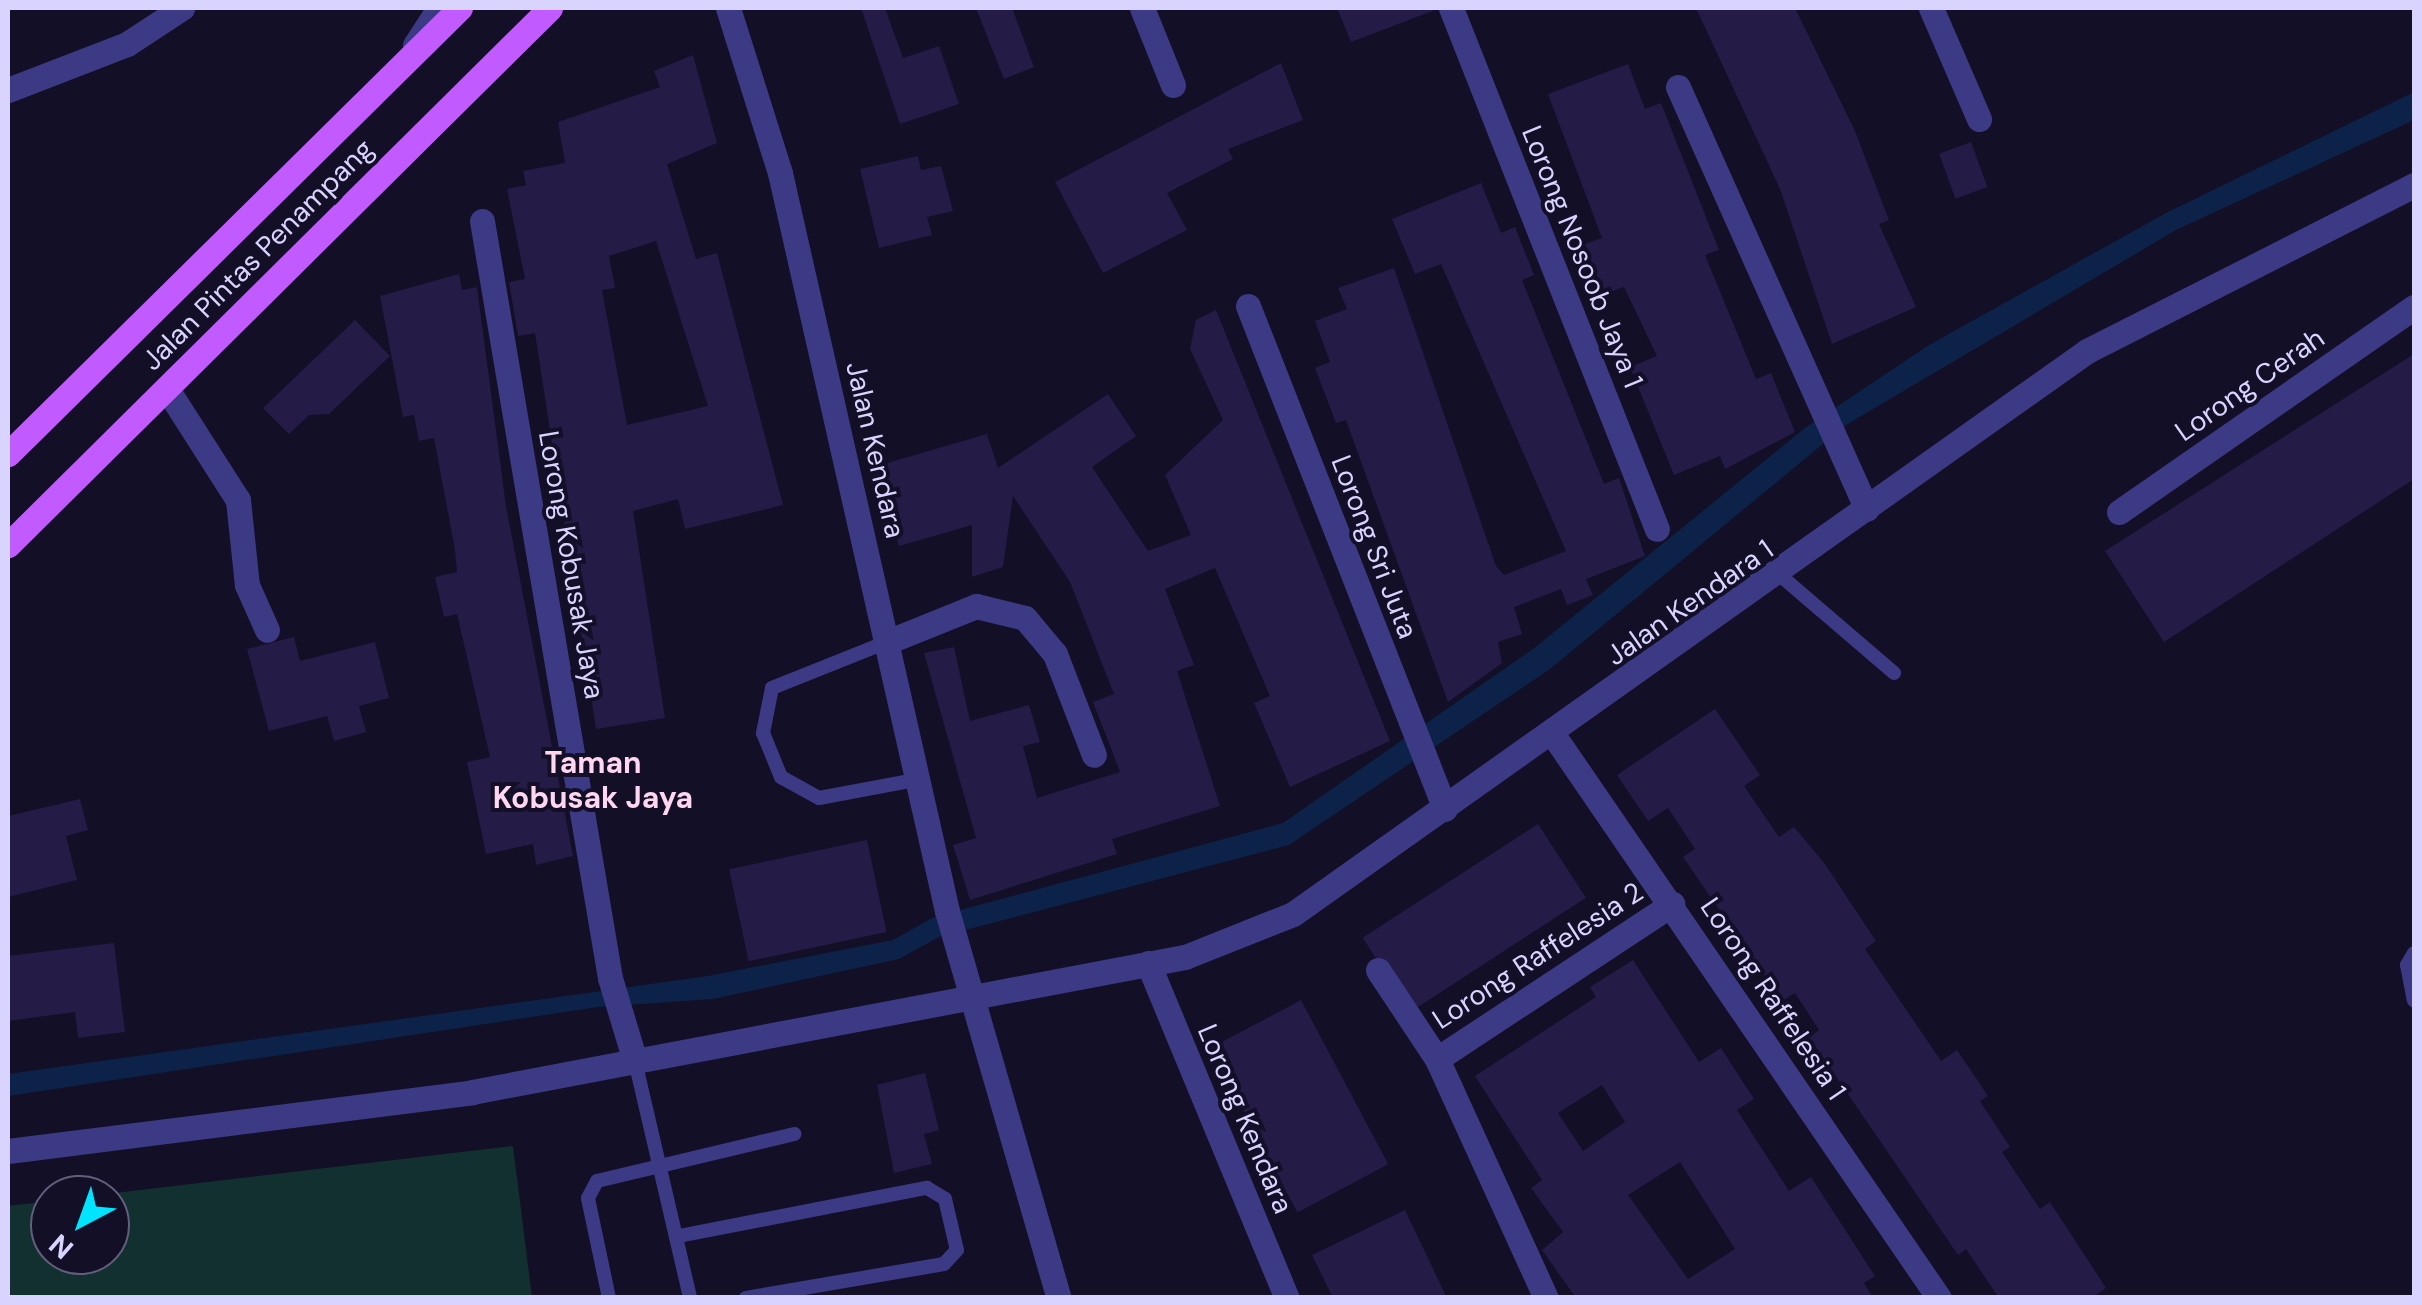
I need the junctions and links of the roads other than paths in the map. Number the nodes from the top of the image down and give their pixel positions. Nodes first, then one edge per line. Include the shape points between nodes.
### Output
1 (182, 8) edge
2 (438, 8) edge
3 (460, 8) edge
4 (550, 8) edge
5 (728, 8) edge
6 (1142, 8) edge
7 (1451, 8) edge
8 (1931, 8) edge
9 (404, 62) junction
10 (1173, 86) dead end
11 (1678, 88) dead end
12 (8, 90) edge
13 (1979, 119) dead end
14 (2414, 186) edge
15 (482, 221) dead end
16 (1248, 306) dead end
17 (2414, 308) edge
18 (167, 389) junction
19 (8, 454) edge
20 (1868, 510) junction
21 (2119, 512) dead end
22 (1657, 529) dead end
23 (8, 545) edge
24 (1781, 576) junction
25 (267, 630) dead end
26 (887, 642) junction
27 (1894, 672) dead end
28 (1554, 736) junction
29 (1094, 755) dead end
30 (922, 779) junction
31 (1446, 809) junction
32 (1672, 904) junction
33 (2414, 953) edge
34 (1148, 962) junction
35 (1378, 970) dead end
36 (973, 997) junction
37 (2414, 1000) edge
38 (1437, 1059) junction
39 (635, 1061) junction
40 (794, 1134) dead end
41 (8, 1151) edge
42 (663, 1164) junction
43 (678, 1236) junction
44 (609, 1298) edge
45 (690, 1298) edge
46 (746, 1298) edge
47 (1059, 1298) edge
48 (1287, 1298) edge
49 (1546, 1298) edge
50 (1939, 1298) edge

1 - 12 street via 128,44
2 - 9 street
3 - 9 main road, Jalan Pintas Penampang
4 - 18 main road, Jalan Pintas Penampang
5 - 26 street, Jalan Kendara via 780,173
6 - 10 street
7 - 22 street, Lorong Nosoob Jaya 1
8 - 13 street
9 - 19 main road, Jalan Pintas Penampang
11 - 20 street
14 - 20 street, Jalan Kendara 1 via 2141,318
15 - 39 street, Lorong Kobusak Jaya via 610,978
16 - 31 street, Lorong Sri Juta
17 - 21 street, Lorong Cerah
18 - 23 main road, Jalan Pintas Penampang
18 - 25 street via 238,500 248,585
20 - 24 street, Jalan Kendara 1
24 - 27 lane
24 - 28 street, Jalan Kendara 1
26 - 29 street via 976,606 1025,618 1055,654
26 - 30 street, Jalan Kendara
26 - 30 lane via 792,673 772,688 763,734 781,777 819,798
28 - 31 street, Jalan Kendara 1
28 - 32 street, Lorong Raffelesia 1
30 - 36 street, Jalan Kendara via 947,911
31 - 34 street, Jalan Kendara 1 via 1293,914
32 - 38 street, Lorong Raffelesia 2
32 - 50 street, Lorong Raffelesia 1
33 - 37 lane via 2407,965
34 - 36 street, Jalan Kendara 1
34 - 48 street, Lorong Kendara
35 - 38 street, Lorong Raffelesia 2
36 - 39 street, Jalan Kendara 1
36 - 47 street
38 - 49 street, Lorong Raffelesia 2
39 - 41 street, Jalan Kendara 1 via 472,1092
39 - 42 lane
40 - 42 lane
42 - 43 lane
42 - 44 lane via 590,1190
43 - 45 lane
43 - 46 lane via 927,1188 945,1199 957,1250 944,1264

